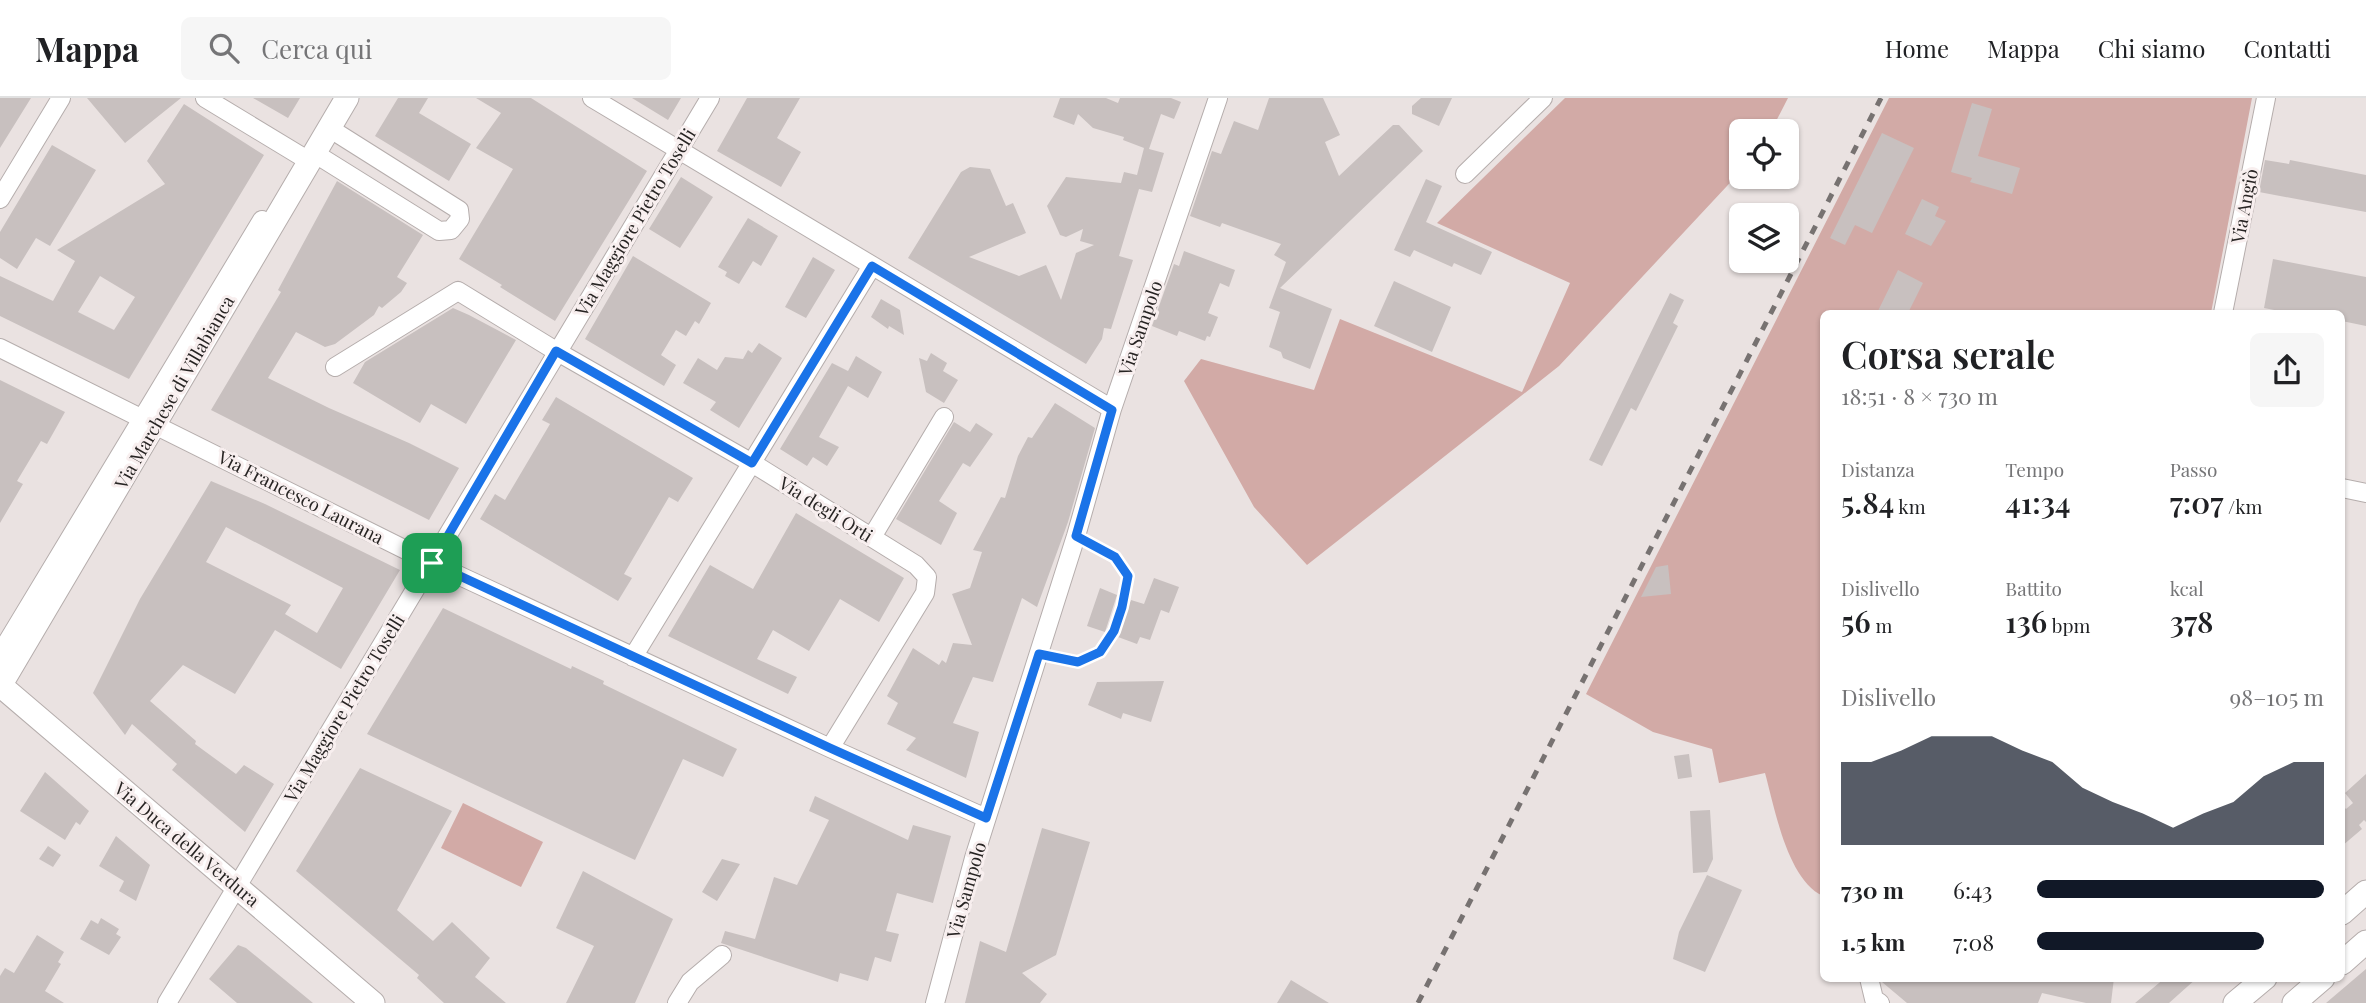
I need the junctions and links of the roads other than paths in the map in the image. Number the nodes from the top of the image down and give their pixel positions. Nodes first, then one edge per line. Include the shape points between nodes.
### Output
1 (61, 98) edge
2 (205, 98) edge
3 (335, 98) edge
4 (347, 98) edge
5 (592, 98) edge
6 (710, 98) edge
7 (1218, 98) edge
8 (1543, 98) edge
9 (2266, 98) edge
10 (329, 128) junction
11 (679, 150) junction
12 (308, 157) junction
13 (1465, 174) dead end
14 (0, 200) edge
15 (872, 266) junction
16 (2224, 310) edge
17 (0, 348) edge
18 (556, 351) junction
19 (335, 367) dead end
20 (1112, 410) junction
21 (944, 417) dead end
22 (149, 422) junction
23 (752, 463) junction
24 (2345, 489) edge
25 (2366, 493) edge
26 (1076, 536) junction
27 (872, 537) junction
28 (432, 563) junction
29 (0, 654) edge
30 (1039, 654) junction
31 (633, 657) junction
32 (0, 685) edge
33 (830, 748) junction
34 (986, 818) junction
35 (236, 886) junction
36 (2366, 892) edge
37 (2345, 910) edge
38 (2366, 943) edge
39 (722, 955) dead end
40 (2345, 960) edge
41 (1869, 982) edge
42 (2260, 982) edge
43 (2318, 982) edge
44 (167, 1003) edge
45 (373, 1003) edge
46 (677, 1003) edge
47 (935, 1003) edge
48 (1880, 1003) edge
49 (2235, 1003) edge
50 (2294, 1003) edge

1 - 14 street
2 - 12 street
3 - 12 street, Via Marchese di Villabianca
4 - 10 street, Via Marchese di Villabianca
5 - 11 street
6 - 11 street, Via Maggiore Pietro Toselli
7 - 20 street, Via Sampolo
8 - 13 street
9 - 16 street, Via Angiò
10 - 12 street, Via Marchese di Villabianca
10 - 12 street via 459,210 460,219 451,230 439,231
11 - 15 street
11 - 18 street, Via Maggiore Pietro Toselli
12 - 22 street, Via Marchese di Villabianca
15 - 20 street
15 - 23 street
17 - 22 street, Via Francesco Laurana
18 - 19 street, Via degli Orti via 458,290
18 - 23 street, Via degli Orti
18 - 28 street, Via Maggiore Pietro Toselli
20 - 26 street, Via Sampolo
21 - 27 street
22 - 28 street, Via Francesco Laurana
22 - 29 street, Via Marchese di Villabianca
22 - 32 street, Via Marchese di Villabianca
23 - 27 street, Via degli Orti
23 - 31 street
24 - 25 street
26 - 30 street, Via Sampolo
26 - 30 lane via 1115,557 1128,576 1122,607 1100,652 1078,662
27 - 33 street, Via degli Orti via 928,577 925,593
28 - 31 street, Via Francesco Laurana
28 - 35 street, Via Maggiore Pietro Toselli
30 - 34 street, Via Sampolo
31 - 33 street, Via Francesco Laurana
32 - 35 street, Via Duca della Verdura
33 - 34 street, Via Francesco Laurana
34 - 47 street, Via Sampolo
35 - 44 street, Via Maggiore Pietro Toselli
35 - 45 street, Via Duca della Verdura
36 - 37 street
38 - 40 street
39 - 46 street via 690,982
41 - 48 street
42 - 49 street
43 - 50 street

